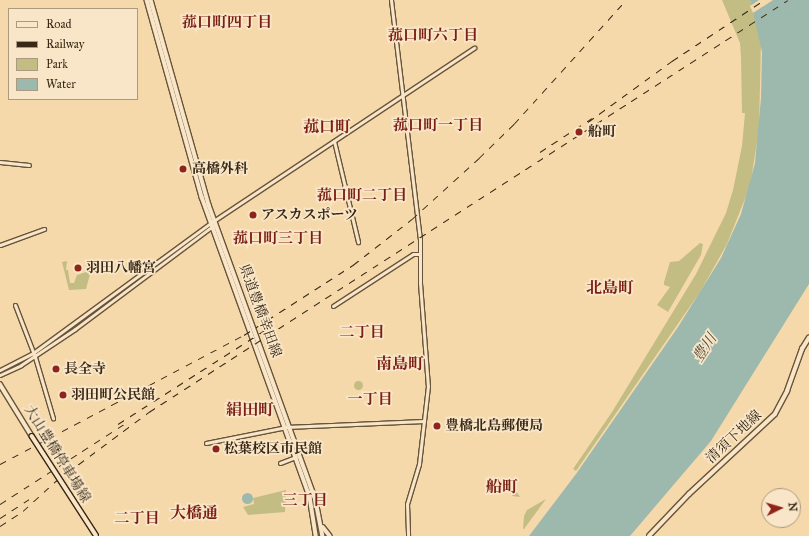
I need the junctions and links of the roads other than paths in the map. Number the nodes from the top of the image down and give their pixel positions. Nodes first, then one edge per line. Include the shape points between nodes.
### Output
1 (147, 0) edge
2 (151, 0) edge
3 (390, 0) edge
4 (474, 48) dead end
5 (403, 95) junction
6 (334, 142) junction
7 (0, 162) edge
8 (29, 164) dead end
9 (214, 223) junction
10 (44, 229) dead end
11 (358, 242) dead end
12 (0, 244) edge
13 (419, 254) junction
14 (15, 305) dead end
15 (333, 306) dead end
16 (809, 338) edge
17 (34, 355) junction
18 (0, 370) edge
19 (0, 375) edge
20 (0, 384) edge
21 (53, 418) dead end
22 (424, 421) junction
23 (288, 427) junction
24 (206, 443) dead end
25 (296, 457) junction
26 (280, 463) dead end
27 (321, 525) junction
28 (316, 529) junction
29 (96, 536) edge
30 (311, 536) edge
31 (316, 536) edge
32 (323, 536) edge
33 (330, 536) edge
34 (408, 536) edge
35 (649, 536) edge

1 - 9 main road, 県道豊橋幸田線 via 202,197
2 - 9 main road, 県道豊橋幸田線
3 - 5 street
4 - 5 street
5 - 6 street
5 - 13 street via 420,234
6 - 9 street
6 - 11 street
7 - 8 street
9 - 17 street
9 - 23 main road, 県道豊橋幸田線
10 - 12 street
13 - 15 street via 413,254
13 - 22 street via 428,386
14 - 17 street
16 - 35 main road, 清須下地線 via 802,350 788,392 774,414 689,494
17 - 18 street
17 - 19 street
17 - 21 street
20 - 29 main road, 大山豊橋停車場線, bridge
22 - 23 street
22 - 34 street via 419,464 408,504
23 - 24 street
23 - 25 main road, 県道豊橋幸田線
23 - 27 main road, 県道豊橋幸田線 via 316,501
25 - 26 street
25 - 28 main road, 県道豊橋幸田線 via 312,503
27 - 32 main road, 県道豊橋幸田線
27 - 33 main road
28 - 30 main road
28 - 31 main road, 県道豊橋幸田線

